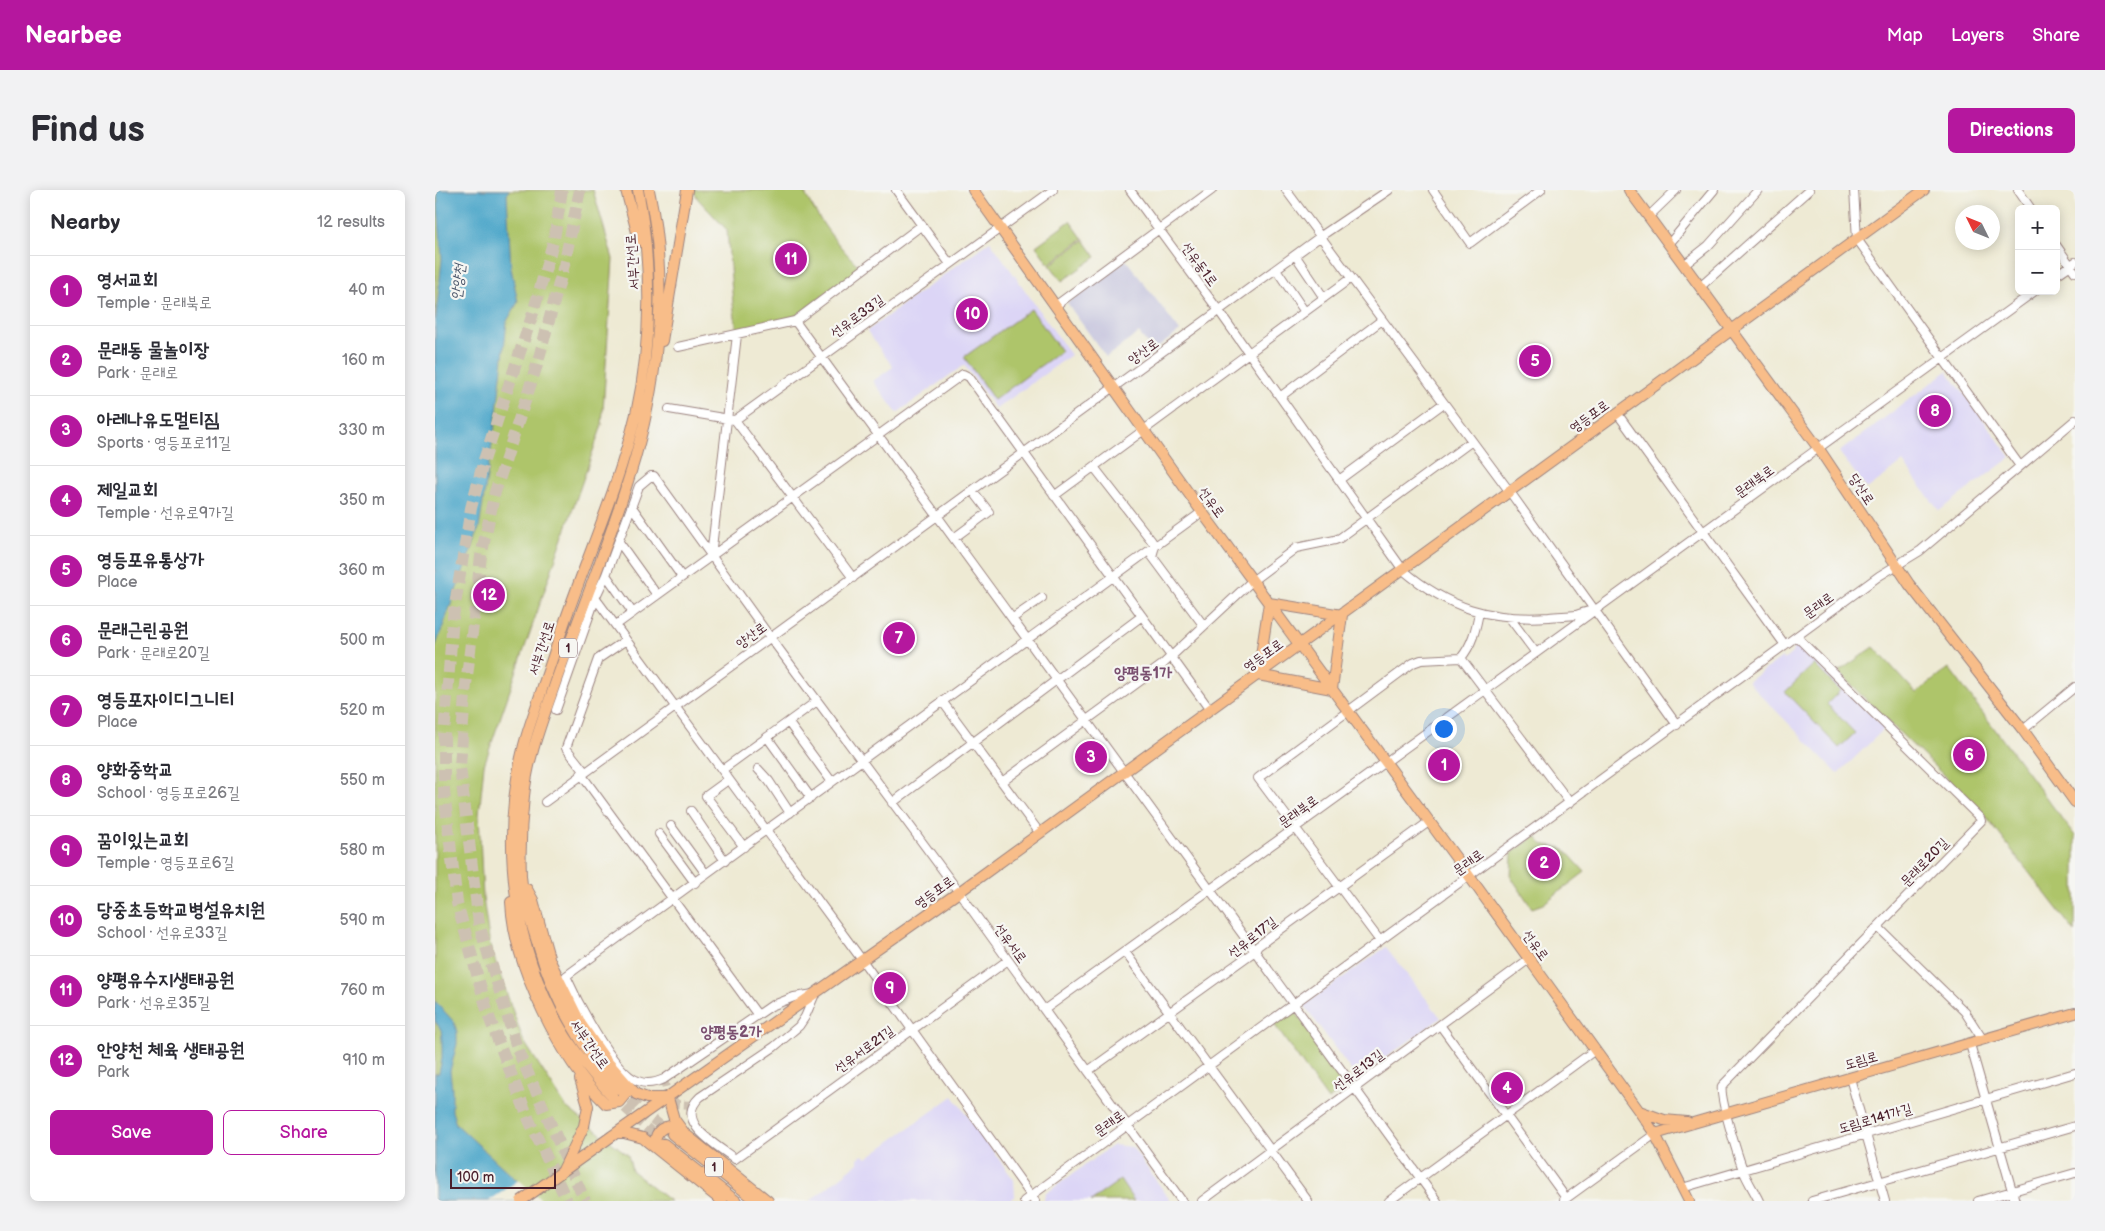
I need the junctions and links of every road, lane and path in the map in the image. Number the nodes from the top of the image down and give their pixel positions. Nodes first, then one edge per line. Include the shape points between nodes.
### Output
1 (626, 190) edge
2 (637, 190) edge
3 (649, 190) edge
4 (687, 190) edge
5 (895, 190) edge
6 (973, 190) edge
7 (1053, 190) edge
8 (1130, 190) edge
9 (1212, 190) edge
10 (1286, 190) edge
11 (1389, 190) edge
12 (1433, 190) edge
13 (1541, 190) edge
14 (1629, 190) edge
15 (1676, 190) edge
16 (1714, 190) edge
17 (1758, 190) edge
18 (1809, 190) edge
19 (1854, 190) edge
20 (1924, 190) edge
21 (2021, 191) edge
22 (2029, 205) edge
23 (1649, 217) junction
24 (922, 225) junction
25 (1000, 228) junction
26 (1159, 229) junction
27 (1321, 236) junction
28 (1857, 239) junction
29 (1669, 244) junction
30 (2060, 250) edge
31 (1295, 255) junction
32 (950, 264) junction
33 (1684, 265) junction
34 (2073, 266) edge
35 (1276, 269) junction
36 (2060, 273) edge
37 (1351, 278) junction
38 (1700, 287) junction
39 (2030, 295) edge
40 (648, 296) junction
41 (1324, 298) junction
42 (1055, 306) junction
43 (1219, 311) junction
44 (1305, 312) junction
45 (1382, 320) junction
46 (795, 321) junction
47 (1732, 330) junction
48 (737, 335) junction
49 (678, 348) dead end
50 (1249, 354) junction
51 (822, 357) junction
52 (1943, 358) junction
53 (655, 366) junction
54 (1114, 388) junction
55 (1280, 397) junction
56 (1444, 403) junction
57 (669, 409) dead end
58 (1617, 413) junction
59 (731, 419) junction
60 (2075, 420) edge
61 (1144, 430) junction
62 (879, 434) junction
63 (1472, 441) junction
64 (1819, 449) junction
65 (1024, 454) junction
66 (2020, 466) junction
67 (1094, 467) junction
68 (1339, 480) junction
69 (973, 490) junction
70 (1509, 492) junction
71 (793, 496) junction
72 (1055, 496) junction
73 (632, 507) junction
74 (1202, 512) junction
75 (938, 516) junction
76 (1367, 518) junction
77 (1704, 532) junction
78 (954, 538) junction
79 (619, 542) junction
80 (1155, 546) junction
81 (711, 556) junction
82 (1896, 565) junction
83 (1403, 570) junction
84 (606, 575) junction
85 (1113, 576) junction
86 (683, 577) junction
87 (853, 578) junction
88 (1252, 581) junction
89 (657, 595) junction
90 (1042, 598) dead end
91 (596, 599) junction
92 (1269, 603) junction
93 (1595, 611) junction
94 (1479, 612) junction
95 (633, 613) junction
96 (1342, 615) junction
97 (1142, 616) junction
98 (1509, 617) junction
99 (1013, 618) junction
100 (615, 626) junction
101 (1204, 626) junction
102 (1797, 636) junction
103 (770, 637) junction
104 (1028, 639) junction
105 (626, 640) junction
106 (1300, 645) junction
107 (1785, 645) junction
108 (1536, 653) junction
109 (1171, 656) junction
110 (1461, 658) junction
111 (1258, 675) junction
112 (1057, 679) junction
113 (2075, 687) edge
114 (1332, 689) junction
115 (1486, 689) junction
116 (817, 701) junction
117 (942, 701) junction
118 (675, 707) junction
119 (556, 710) dead end
120 (1210, 710) junction
121 (1349, 712) junction
122 (1088, 721) junction
123 (788, 722) junction
124 (1677, 725) junction
125 (2023, 730) junction
126 (767, 737) junction
127 (973, 743) junction
128 (862, 761) junction
129 (1385, 762) junction
130 (758, 769) dead end
131 (722, 770) junction
132 (1124, 771) junction
133 (583, 773) junction
134 (729, 780) junction
135 (833, 782) junction
136 (1002, 782) junction
137 (811, 798) junction
138 (545, 802) dead end
139 (892, 802) junction
140 (2075, 802) edge
141 (1570, 803) junction
142 (691, 811) dead end
143 (790, 813) junction
144 (1430, 822) junction
145 (671, 826) dead end
146 (1295, 828) junction
147 (766, 830) junction
148 (1039, 832) junction
149 (659, 834) dead end
150 (744, 847) junction
151 (725, 860) junction
152 (707, 874) junction
153 (1470, 876) junction
154 (518, 880) junction
155 (695, 883) junction
156 (1341, 888) junction
157 (1211, 890) junction
158 (959, 892) junction
159 (672, 899) junction
160 (1878, 927) junction
161 (1380, 941) junction
162 (1255, 951) junction
163 (1125, 952) junction
164 (1529, 959) junction
165 (862, 960) junction
166 (1008, 960) junction
167 (815, 994) junction
168 (1293, 1004) junction
169 (1044, 1010) junction
170 (1171, 1013) junction
171 (2075, 1013) edge
172 (757, 1014) junction
173 (1440, 1025) junction
174 (912, 1030) junction
175 (1983, 1040) junction
176 (1970, 1044) junction
177 (1595, 1050) junction
178 (573, 1065) junction
179 (1209, 1065) junction
180 (1088, 1071) junction
181 (2075, 1073) edge
182 (1850, 1078) junction
183 (1355, 1088) junction
184 (620, 1090) junction
185 (668, 1098) junction
186 (1986, 1099) junction
187 (1639, 1111) junction
188 (1727, 1113) junction
189 (1507, 1115) junction
190 (1696, 1122) junction
191 (1127, 1125) junction
192 (2075, 1126) edge
193 (615, 1134) junction
194 (672, 1134) tunnel mouth
195 (685, 1134) junction
196 (1655, 1134) junction
197 (1866, 1134) junction
198 (664, 1144) tunnel mouth
199 (2000, 1147) junction
200 (1271, 1150) junction
201 (664, 1156) junction
202 (1743, 1170) junction
203 (563, 1171) junction
204 (2075, 1173) edge
205 (1420, 1178) junction
206 (1880, 1182) junction
207 (1682, 1188) junction
208 (2012, 1191) junction
209 (1033, 1198) edge
210 (1564, 1199) edge
211 (521, 1201) edge
212 (722, 1201) edge
213 (736, 1201) edge
214 (757, 1201) edge
215 (768, 1201) edge
216 (1023, 1201) edge
217 (1182, 1201) edge
218 (1202, 1201) edge
219 (1308, 1201) edge
220 (1389, 1201) edge
221 (1437, 1201) edge
222 (1689, 1201) edge
223 (1759, 1201) edge
224 (1812, 1201) edge
225 (1885, 1201) edge
226 (1978, 1201) edge
227 (2015, 1201) edge

1 - 40 main road via 639,236
2 - 40 main road, 서부간선로 / 1 via 648,261
3 - 53 main road, 서부간선로 / 1 via 658,257
4 - 53 main road via 665,327
5 - 24 street
6 - 25 main road, 선유로
7 - 25 street
8 - 26 street, 선유동1로
9 - 26 street
10 - 27 street
11 - 27 street, 양산로
12 - 13 street via 1470,243
14 - 23 main road, 당산로
15 - 23 street
16 - 29 street
17 - 33 street via 1708,246
18 - 38 street
19 - 28 street
20 - 28 main road, 영등포로
21 - 22 street
23 - 29 main road, 당산로
24 - 32 street
24 - 46 street
25 - 32 street, 선유로33길
25 - 42 main road, 선유로
26 - 42 street
26 - 43 street, 선유동1로
27 - 31 street, 양산로
27 - 37 street
28 - 47 main road, 영등포로
28 - 52 street
29 - 33 main road, 당산로
30 - 34 street
31 - 35 street, 양산로
31 - 41 street
32 - 51 street, 선유로33길
33 - 38 main road, 당산로
34 - 36 street
35 - 43 street, 양산로
35 - 44 street
37 - 41 street
37 - 45 street
38 - 47 main road, 당산로
39 - 52 street, 문래북로
40 - 154 main road, 서부간선로 / 1 via 644,365 627,447 524,744 513,798 512,837
41 - 44 street
42 - 54 main road, 선유로
43 - 50 street, 선유동1로
43 - 54 street, 양산로
44 - 50 street
45 - 55 street
45 - 56 street
46 - 48 street
46 - 51 street
47 - 58 main road, 영등포로
47 - 64 main road, 당산로
48 - 49 street
48 - 59 street
50 - 55 street, 선유동1로
50 - 61 street
51 - 59 street, 선유로33길
51 - 62 street
52 - 64 street, 문래북로
52 - 66 street
53 - 154 main road, 서부간선로 / 1 via 635,459 535,743 524,795
54 - 61 main road, 선유로
54 - 65 street, 양산로
55 - 68 street, 선유동1로
56 - 63 street
56 - 68 street
57 - 59 street
58 - 70 main road, 영등포로
58 - 77 street
59 - 71 street
59 - 81 street
60 - 66 street, 문래로
61 - 67 street
61 - 74 main road, 선유로
62 - 65 street via 963,374 969,376
62 - 71 street
62 - 75 street
63 - 70 street
63 - 76 street
64 - 77 street, 문래북로
64 - 82 main road, 당산로
65 - 69 street, 양산로
65 - 72 street
66 - 82 street, 문래로 via 1920,551
67 - 72 street
67 - 80 street
68 - 76 street, 선유동1로
69 - 75 street, 양산로
69 - 78 street via 989,512
70 - 83 main road, 영등포로
70 - 93 street
71 - 81 street
71 - 87 street
72 - 85 street
73 - 79 street
73 - 81 street, 선유서로 via 639,486 654,476
73 - 86 street
74 - 80 street
74 - 88 main road, 선유로
75 - 78 street
75 - 87 street, 양산로
76 - 83 street, 선유동1로
76 - 88 street via 1335,540 1296,548
77 - 93 street, 문래북로
77 - 107 street
78 - 99 street
79 - 84 street
79 - 89 street
80 - 85 street
80 - 101 street via 1153,556
81 - 86 street
81 - 103 street, 선유서로
82 - 102 street, 문래로
82 - 125 main road, 당산로
83 - 94 street, 선유동1로 via 1430,591
83 - 96 main road, 영등포로
84 - 91 street
84 - 95 street
85 - 97 street
85 - 104 street
86 - 89 street
87 - 103 street, 양산로
88 - 92 main road, 선유로
88 - 101 street
89 - 95 street
90 - 99 street
91 - 100 street
91 - 119 street
92 - 96 main road
92 - 106 main road, 선유로
92 - 111 main road
93 - 98 street, 선유동1로 via 1536,618
93 - 108 street, 문래북로
93 - 124 street
94 - 98 street, 선유동1로
94 - 110 street via 1475,631
95 - 100 street
96 - 106 main road, 영등포로
96 - 114 main road
97 - 109 street
97 - 112 street
98 - 108 street
99 - 104 street
100 - 105 street
101 - 109 street
102 - 107 street, 문래로
102 - 160 street, 문래로20길 via 1981,821
103 - 116 street, 선유서로
103 - 118 street, 양산로
104 - 112 street
104 - 117 street
105 - 118 street
105 - 133 street via 599,660 566,748
106 - 111 main road, 영등포로
106 - 114 main road, 선유로
107 - 124 street, 문래로
108 - 115 street, 문래북로
109 - 120 street
109 - 122 street
110 - 115 street
110 - 121 street via 1427,659 1413,663
111 - 114 main road
111 - 120 main road, 영등포로
112 - 122 street
112 - 127 street
113 - 125 street
114 - 121 main road, 선유로
115 - 129 street, 문래북로
115 - 141 street
116 - 123 street
116 - 128 street, 선유서로
117 - 127 street
117 - 128 street
118 - 131 street
118 - 133 street, 양산로
120 - 132 main road, 영등포로
121 - 129 main road, 선유로
121 - 146 street via 1258,778
122 - 132 street
122 - 136 street
123 - 126 street
123 - 135 street
124 - 141 street, 문래로
125 - 140 main road, 당산로
126 - 131 street
126 - 137 street
127 - 136 street
127 - 139 street
128 - 135 street
128 - 139 street, 선유서로
129 - 144 main road, 선유로
129 - 146 street, 문래북로
130 - 143 street
131 - 134 street
132 - 148 main road, 영등포로
132 - 157 street
133 - 138 street, 양산로
133 - 159 street
134 - 147 street
134 - 150 street via 706,796
135 - 137 street
136 - 148 street
137 - 143 street
139 - 158 street, 선유서로
141 - 153 street, 문래로
142 - 151 street
143 - 147 street
144 - 153 main road, 선유로
144 - 156 street, 선유로17길
145 - 152 street
146 - 156 street
146 - 157 street, 문래북로
147 - 150 street
147 - 165 street
148 - 158 main road, 영등포로
149 - 155 street
150 - 151 street
151 - 152 street
152 - 155 street
153 - 161 street, 문래로
153 - 164 main road, 선유로
154 - 178 main road via 511,888 511,912 520,950 553,1031
154 - 184 main road via 533,900 550,961 569,1002
154 - 184 main road, 서부간선로 / 1 via 522,931 545,996 579,1057
155 - 159 street
156 - 161 street
156 - 162 street, 선유로17길
157 - 162 street
157 - 163 street, 문래북로
158 - 165 main road, 영등포로
158 - 166 street, 선유서로
159 - 172 street
159 - 172 street via 566,976 597,1034 629,1076 648,1084 664,1079
160 - 175 street via 1965,1012
160 - 188 street, 문래로20길 via 1722,1086
161 - 168 street, 문래로
162 - 168 street
162 - 170 street, 선유로17길
163 - 169 street, 문래북로
163 - 170 street
164 - 173 street, 선유로13길
164 - 177 main road, 선유로
165 - 167 main road, 영등포로
165 - 174 street
166 - 169 street, 선유서로
166 - 174 street, 선유서로21길
167 - 172 street via 782,1000
167 - 174 street, 선유서로21길 via 799,1026 693,1105 691,1118 697,1129 735,1159
167 - 185 main road, 영등포로
168 - 179 street, 문래로
168 - 183 street
169 - 180 street, 선유서로
170 - 179 street
170 - 180 street, 선유로17길
171 - 175 main road, 도림로
173 - 183 street, 선유로13길
173 - 189 street
174 - 209 street
175 - 176 main road, 도림로
176 - 182 main road, 도림로
176 - 186 street
177 - 187 main road, 선유로
177 - 189 street
178 - 184 main road via 606,1104 619,1102 628,1091
178 - 203 main road, bridge via 583,1085 588,1106 584,1126
179 - 191 street, 문래로
179 - 200 street
180 - 191 street, 선유서로
181 - 186 street, 도림로141가길
182 - 188 main road, 도림로
182 - 197 street
183 - 200 street, 선유로13길
183 - 205 street
184 - 185 main road via 641,1097
185 - 193 main road, 영등포로
185 - 195 main road via 673,1116
186 - 197 street, 도림로141가길
186 - 199 street
187 - 190 main road via 1664,1120
187 - 196 main road, 선유로
188 - 190 main road, 도림로
188 - 202 street
189 - 205 street
189 - 210 street
190 - 196 main road, 도림로
191 - 209 street, 문래로
191 - 217 street, 선유서로
192 - 199 street
193 - 201 main road via 643,1138
193 - 203 main road, 영등포로, bridge
194 - 214 main road, 1
195 - 201 main road via 676,1127 661,1129 655,1143
195 - 215 main road
196 - 207 main road, 선유로
196 - 210 street
197 - 202 street, 도림로141가길
197 - 206 street
198 - 213 main road, 1
199 - 206 street
199 - 208 street
200 - 218 street, 선유로13길
200 - 219 street
201 - 212 main road
202 - 207 street, 도림로141가길
202 - 223 street
203 - 211 main road, 영등포로, bridge
204 - 208 street
205 - 220 street
205 - 221 street
206 - 224 street
206 - 225 street
207 - 222 main road, 선유로
208 - 226 street
208 - 227 street
209 - 216 street, 문래로

